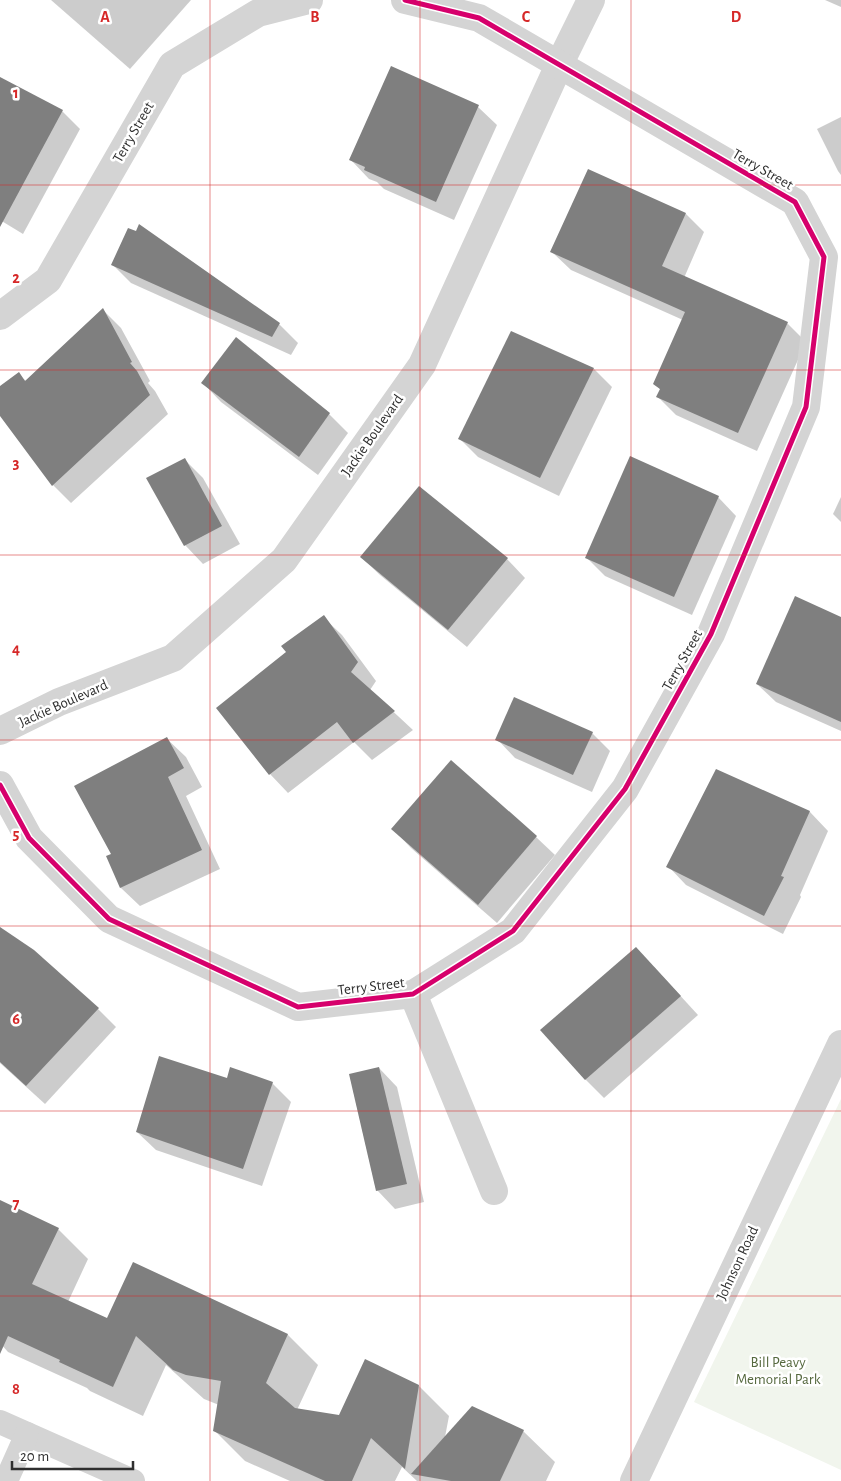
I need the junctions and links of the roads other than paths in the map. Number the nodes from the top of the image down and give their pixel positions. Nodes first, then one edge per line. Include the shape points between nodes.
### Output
1 (309, 0) edge
2 (405, 0) edge
3 (591, 0) edge
4 (559, 65) junction
5 (0, 316) edge
6 (0, 731) edge
7 (0, 785) edge
8 (413, 994) junction
9 (841, 1044) edge
10 (494, 1192) dead end
11 (0, 1422) edge
12 (27, 1434) junction
13 (6, 1481) edge
14 (133, 1481) edge
15 (634, 1481) edge

1 - 5 street, Terry Street via 258,13 172,65 48,280
2 - 4 street, Terry Street via 479,18
3 - 4 street, Jackie Boulevard
4 - 6 street, Jackie Boulevard via 422,365 284,560 173,658 59,702
4 - 8 street, Terry Street via 795,202 824,257 806,407 711,634 625,789 513,931
7 - 8 street, Terry Street via 29,838 109,919 298,1007
8 - 10 street
9 - 15 street, Johnson Road
11 - 12 lane
12 - 13 lane
12 - 14 lane

